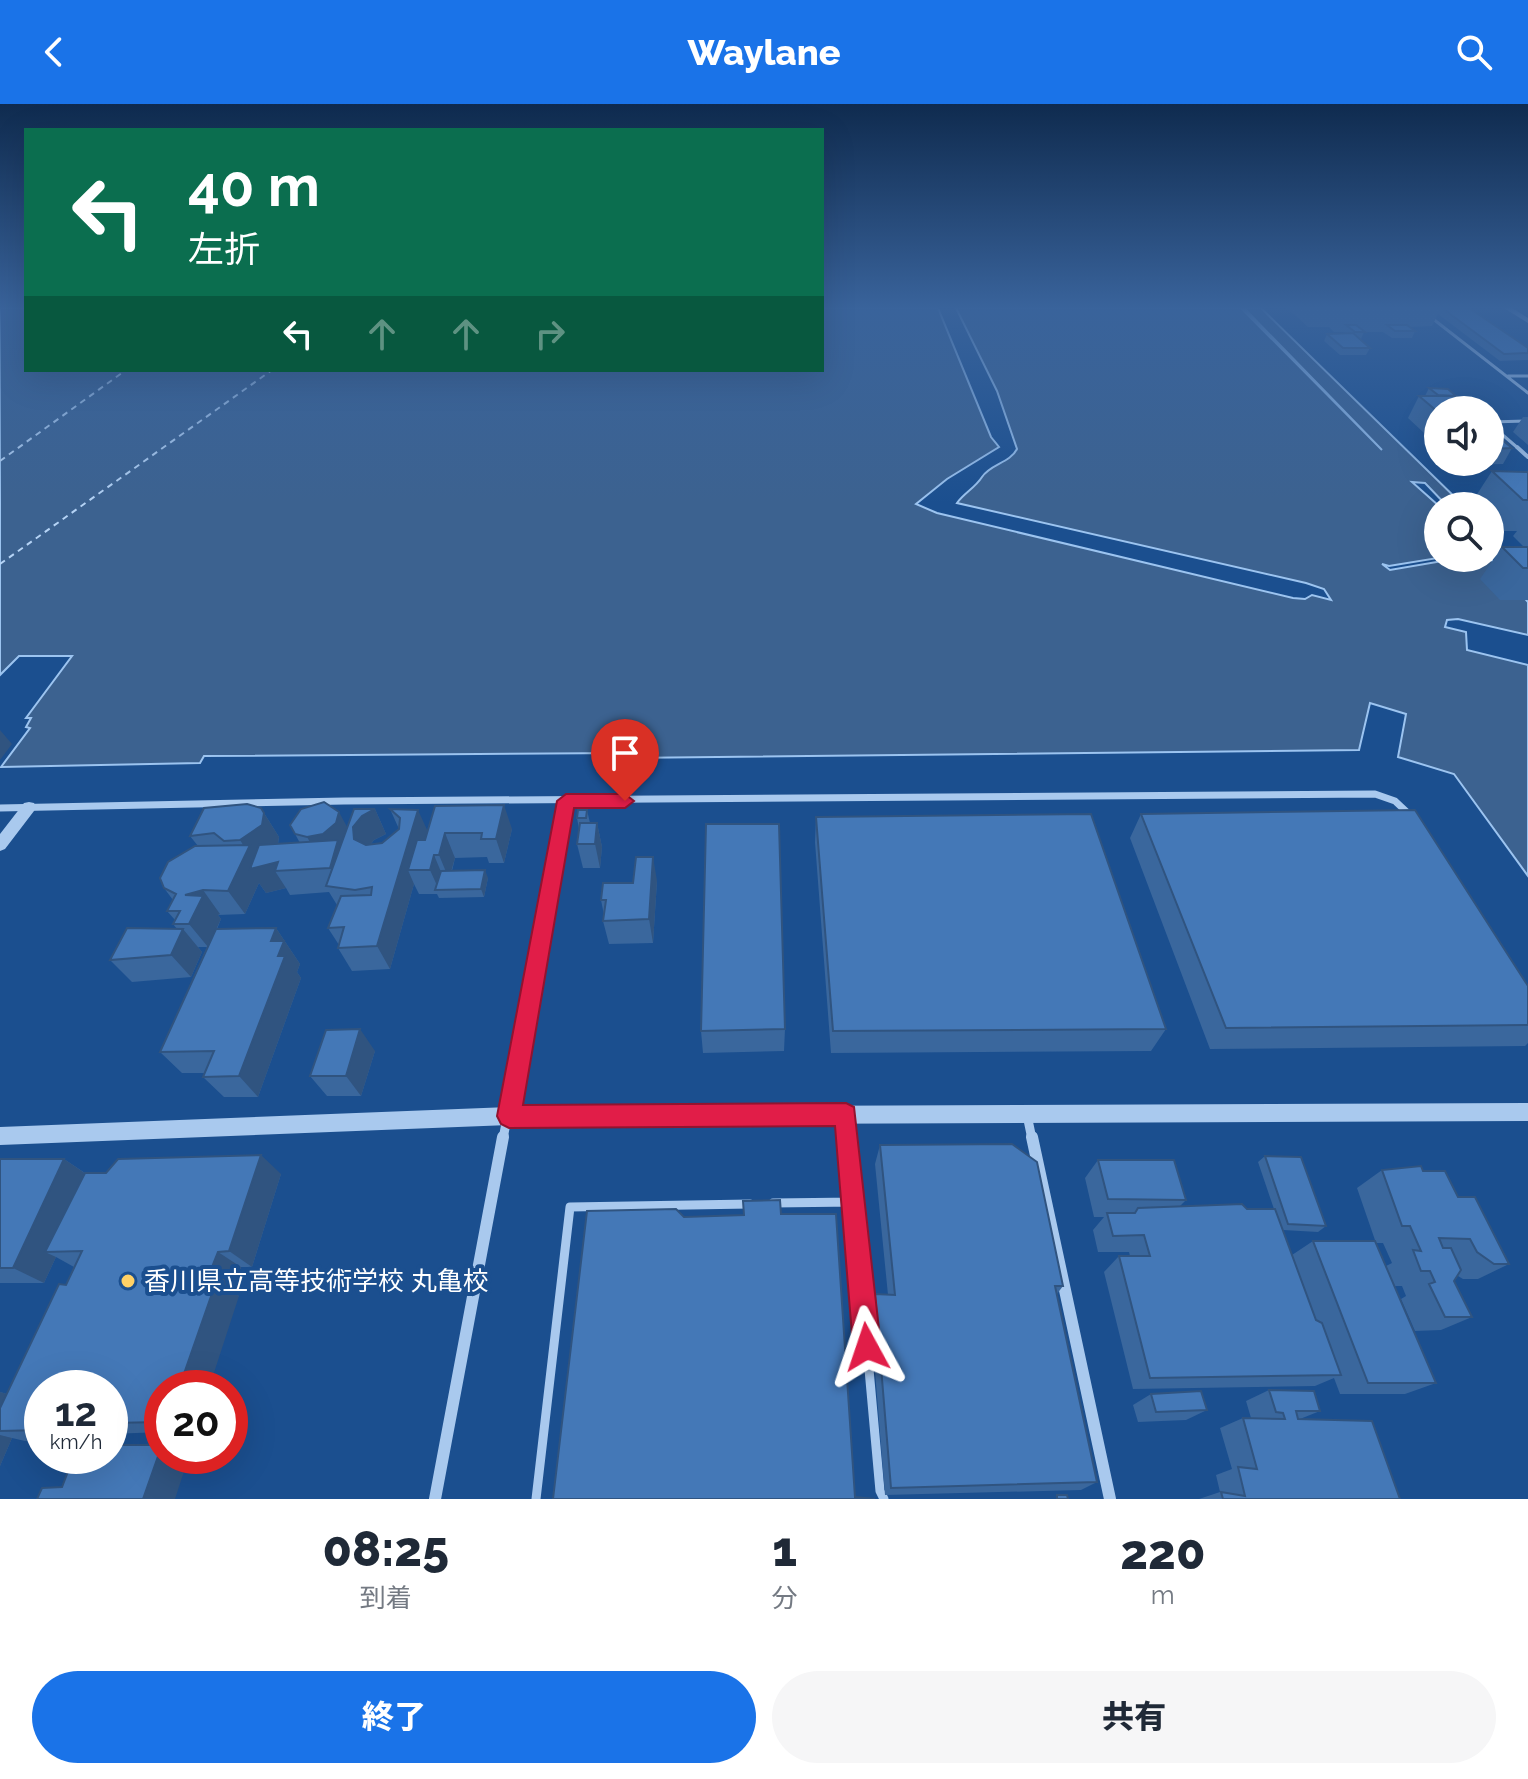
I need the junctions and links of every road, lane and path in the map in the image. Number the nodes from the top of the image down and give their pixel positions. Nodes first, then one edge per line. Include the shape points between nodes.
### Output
1 (1503, 373) edge
2 (1507, 376) junction
3 (1528, 376) edge
4 (1528, 393) edge
5 (1528, 421) edge
6 (1504, 422) edge
7 (1504, 436) edge
8 (1528, 457) edge
9 (566, 801) junction
10 (29, 807) junction
11 (0, 808) edge
12 (1419, 828) edge
13 (0, 845) edge
14 (1528, 1112) edge
15 (1027, 1114) junction
16 (846, 1115) junction
17 (509, 1116) junction
18 (0, 1136) edge
19 (854, 1202) junction
20 (435, 1499) edge
21 (536, 1499) edge
22 (884, 1499) edge
23 (1110, 1499) edge

1 - 2 lane
2 - 3 lane
2 - 4 lane
5 - 6 lane
7 - 8 lane
9 - 10 street
9 - 12 street via 1105,801 1375,794 1395,801
9 - 17 street
10 - 11 street
10 - 13 street
14 - 15 street
15 - 16 street
15 - 23 street
16 - 17 street
16 - 19 lane
17 - 18 street
17 - 20 street
19 - 21 lane via 570,1207
19 - 22 lane

